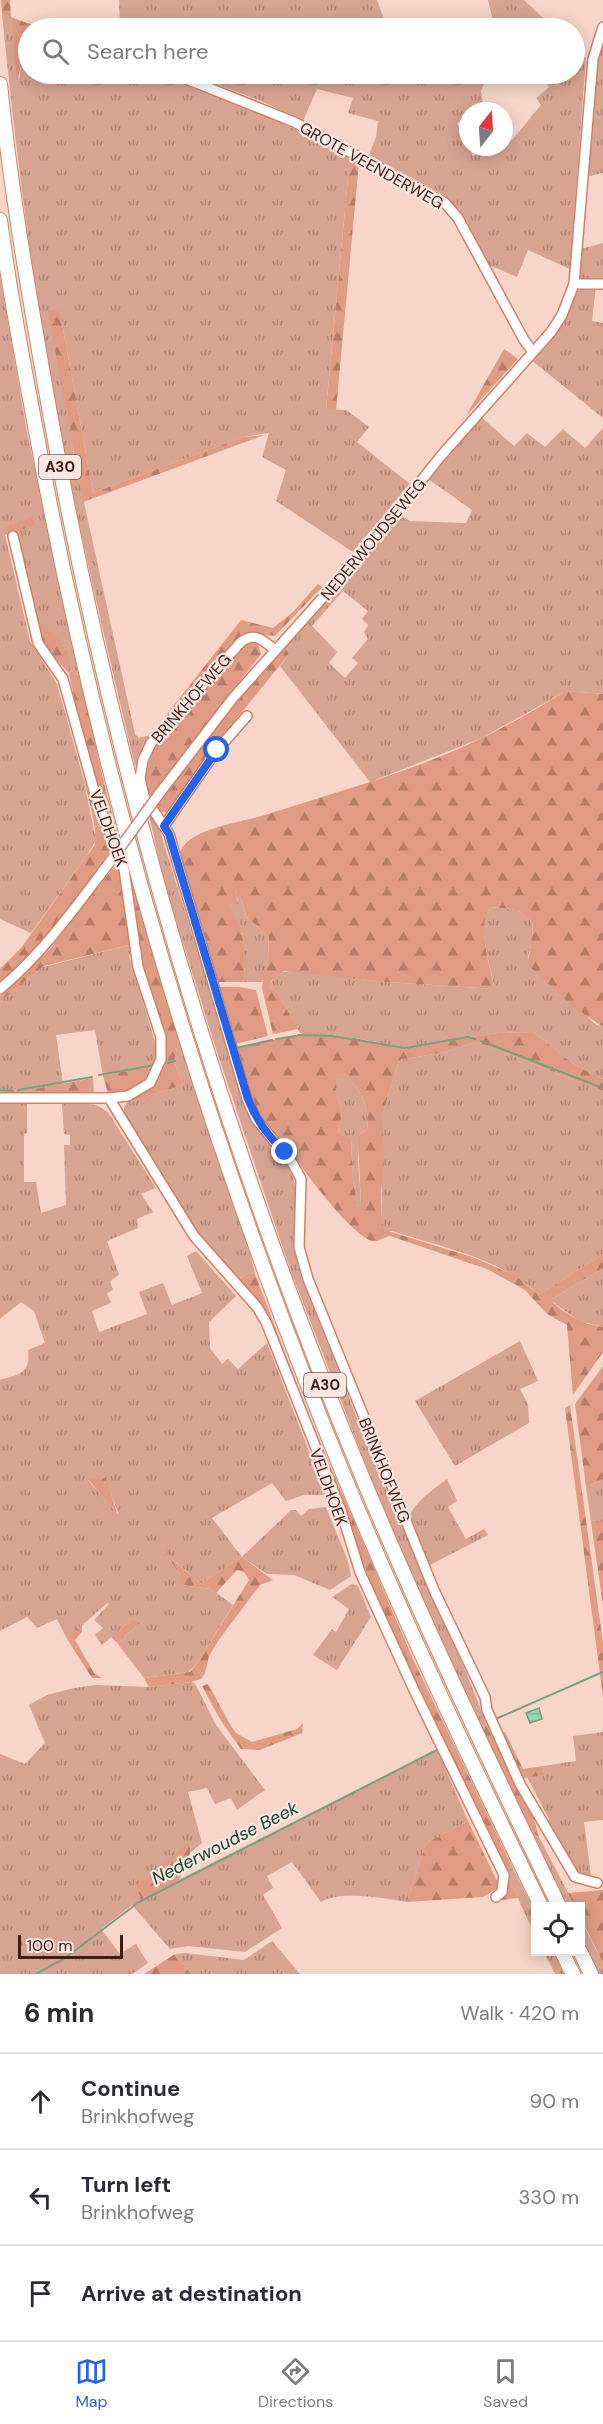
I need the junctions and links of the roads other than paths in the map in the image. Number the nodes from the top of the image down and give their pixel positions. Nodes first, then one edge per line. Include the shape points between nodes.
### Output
1 (603, 27) edge
2 (0, 84) edge
3 (199, 84) edge
4 (0, 220) edge
5 (574, 284) junction
6 (603, 284) edge
7 (532, 352) junction
8 (13, 536) dead end
9 (275, 650) junction
10 (247, 716) dead end
11 (164, 826) junction
12 (0, 989) edge
13 (0, 1098) edge
14 (109, 1098) junction
15 (597, 1882) dead end
16 (496, 1898) dead end
17 (539, 1902) edge
18 (557, 1902) edge
19 (564, 1956) edge
20 (582, 1956) edge
21 (573, 1974) edge
22 (591, 1974) edge

1 - 5 street, NEDERWOUDSEWEG via 593,59
2 - 18 highway, A30 via 25,273 64,492 99,654 180,960 276,1255 358,1466 413,1596
3 - 7 street, GROTE VEENDERWEG via 294,122 445,203 458,218
4 - 17 highway, A30 via 47,495 81,657 124,828 210,1115 263,1267 344,1475 401,1610
5 - 6 street
5 - 7 street, NEDERWOUDSEWEG via 562,315
7 - 9 street, NEDERWOUDSEWEG via 440,457 377,537
8 - 14 street, VELDHOEK via 38,643 63,679 95,794 124,869 138,967 160,1037 161,1059 150,1083 128,1096
9 - 11 street, BRINKHOFWEG via 256,637 245,638 151,743 140,778 147,801
9 - 12 street, NEDERWOUDSEWEG, bridge via 207,730 58,930
10 - 11 street via 217,750
11 - 15 street, BRINKHOFWEG via 248,1099 256,1119 301,1179 302,1262 359,1407 520,1784 575,1877
13 - 14 street, VELDHOEK
14 - 16 street, VELDHOEK via 194,1236 266,1322 341,1511 360,1572 504,1875 502,1892
19 - 21 highway
20 - 22 highway

